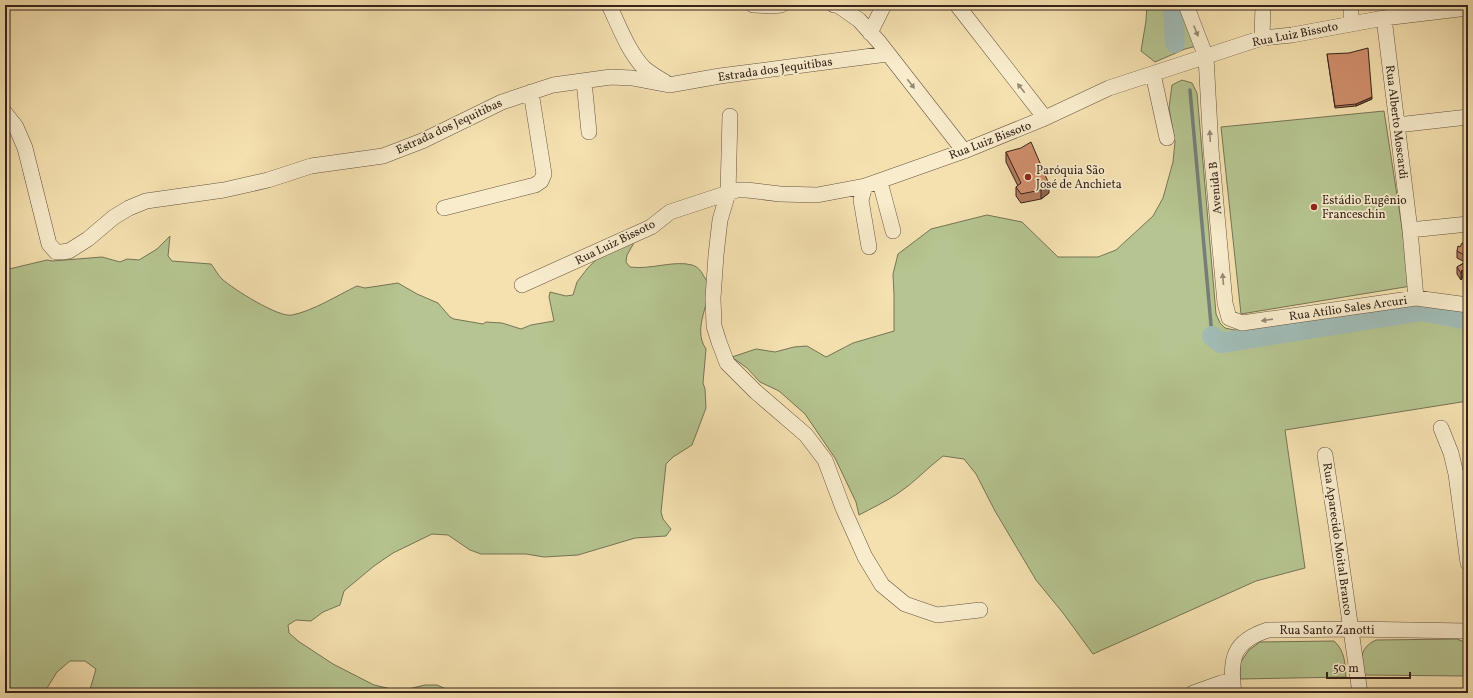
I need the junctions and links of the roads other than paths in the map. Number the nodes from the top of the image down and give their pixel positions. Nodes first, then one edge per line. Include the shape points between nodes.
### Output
1 (609, 5) edge
2 (753, 5) edge
3 (782, 5) edge
4 (834, 5) edge
5 (884, 5) edge
6 (956, 5) edge
7 (1186, 5) edge
8 (1263, 5) edge
9 (1351, 5) edge
10 (1468, 8) edge
11 (1384, 18) junction
12 (1351, 24) junction
13 (870, 33) junction
14 (1262, 38) junction
15 (887, 54) junction
16 (1206, 57) junction
17 (1153, 74) junction
18 (584, 81) junction
19 (669, 85) junction
20 (531, 92) junction
21 (5, 113) edge
22 (730, 116) dead end
23 (1468, 117) edge
24 (1045, 118) junction
25 (1396, 125) junction
26 (589, 132) dead end
27 (1167, 138) dead end
28 (964, 151) junction
29 (880, 182) junction
30 (865, 186) junction
31 (728, 193) junction
32 (444, 208) dead end
33 (1468, 224) edge
34 (1410, 230) junction
35 (893, 231) dead end
36 (870, 247) dead end
37 (522, 285) dead end
38 (1416, 298) junction
39 (1468, 305) edge
40 (1229, 318) joint
41 (1441, 428) dead end
42 (1325, 455) dead end
43 (1468, 563) edge
44 (980, 610) dead end
45 (1351, 629) junction
46 (1468, 632) edge
47 (1233, 687) edge
48 (1192, 693) edge
49 (1360, 693) edge

1 - 19 street via 637,59 644,68
2 - 3 street
4 - 13 street via 860,20
5 - 13 street
24 -> 6 street
7 -> 16 street, Avenida B
8 - 14 street
9 - 12 street
10 - 11 street, Rua Luiz Bissoto
11 - 12 street, Rua Luiz Bissoto
11 - 25 street, Rua Alberto Moscardi
12 - 14 street, Rua Luiz Bissoto
13 - 15 street
14 - 16 street, Rua Luiz Bissoto
15 - 19 street, Estrada dos Jequitibas
15 -> 28 street
16 - 17 street, Rua Luiz Bissoto
40 -> 16 street, Avenida B via 1225,303 1211,149
17 - 24 street, Rua Luiz Bissoto via 1109,88
17 - 27 street
18 - 19 street, Estrada dos Jequitibas via 611,77
18 - 20 street, Estrada dos Jequitibas via 553,85
18 - 26 street
20 - 21 street, Estrada dos Jequitibas via 502,102 422,141 383,156 311,166 268,180 224,190 146,202 129,208 88,239 69,251 61,252 56,252 49,244 25,148 16,127
20 - 32 street via 544,174 542,180 535,185
22 - 31 street
23 - 25 street
24 - 28 street, Rua Luiz Bissoto
25 - 34 street, Rua Alberto Moscardi
28 - 29 street, Rua Luiz Bissoto
29 - 30 street, Rua Luiz Bissoto
29 - 35 street
30 - 31 street, Rua Luiz Bissoto via 817,195 747,190
30 - 36 street via 860,200
31 - 37 street, Rua Luiz Bissoto via 670,212 651,227
31 - 44 street via 720,220 713,298 714,326 727,362 756,392 806,434 824,460 865,557 882,584 905,604 937,615
33 - 34 street
34 - 38 street, Rua Alberto Moscardi
38 - 39 street, Rua Atílio Sales Arcuri
38 -> 40 street, Rua Atílio Sales Arcuri via 1242,323
41 - 43 street via 1456,474
42 - 45 street, Rua Aparecido Moital Branco
45 - 46 street, Rua Santo Zanotti
45 - 47 street, Rua Santo Zanotti via 1268,630 1256,634 1244,641 1234,654
45 - 49 street, Rua Aparecido Moital Branco
47 - 48 street via 1221,683

